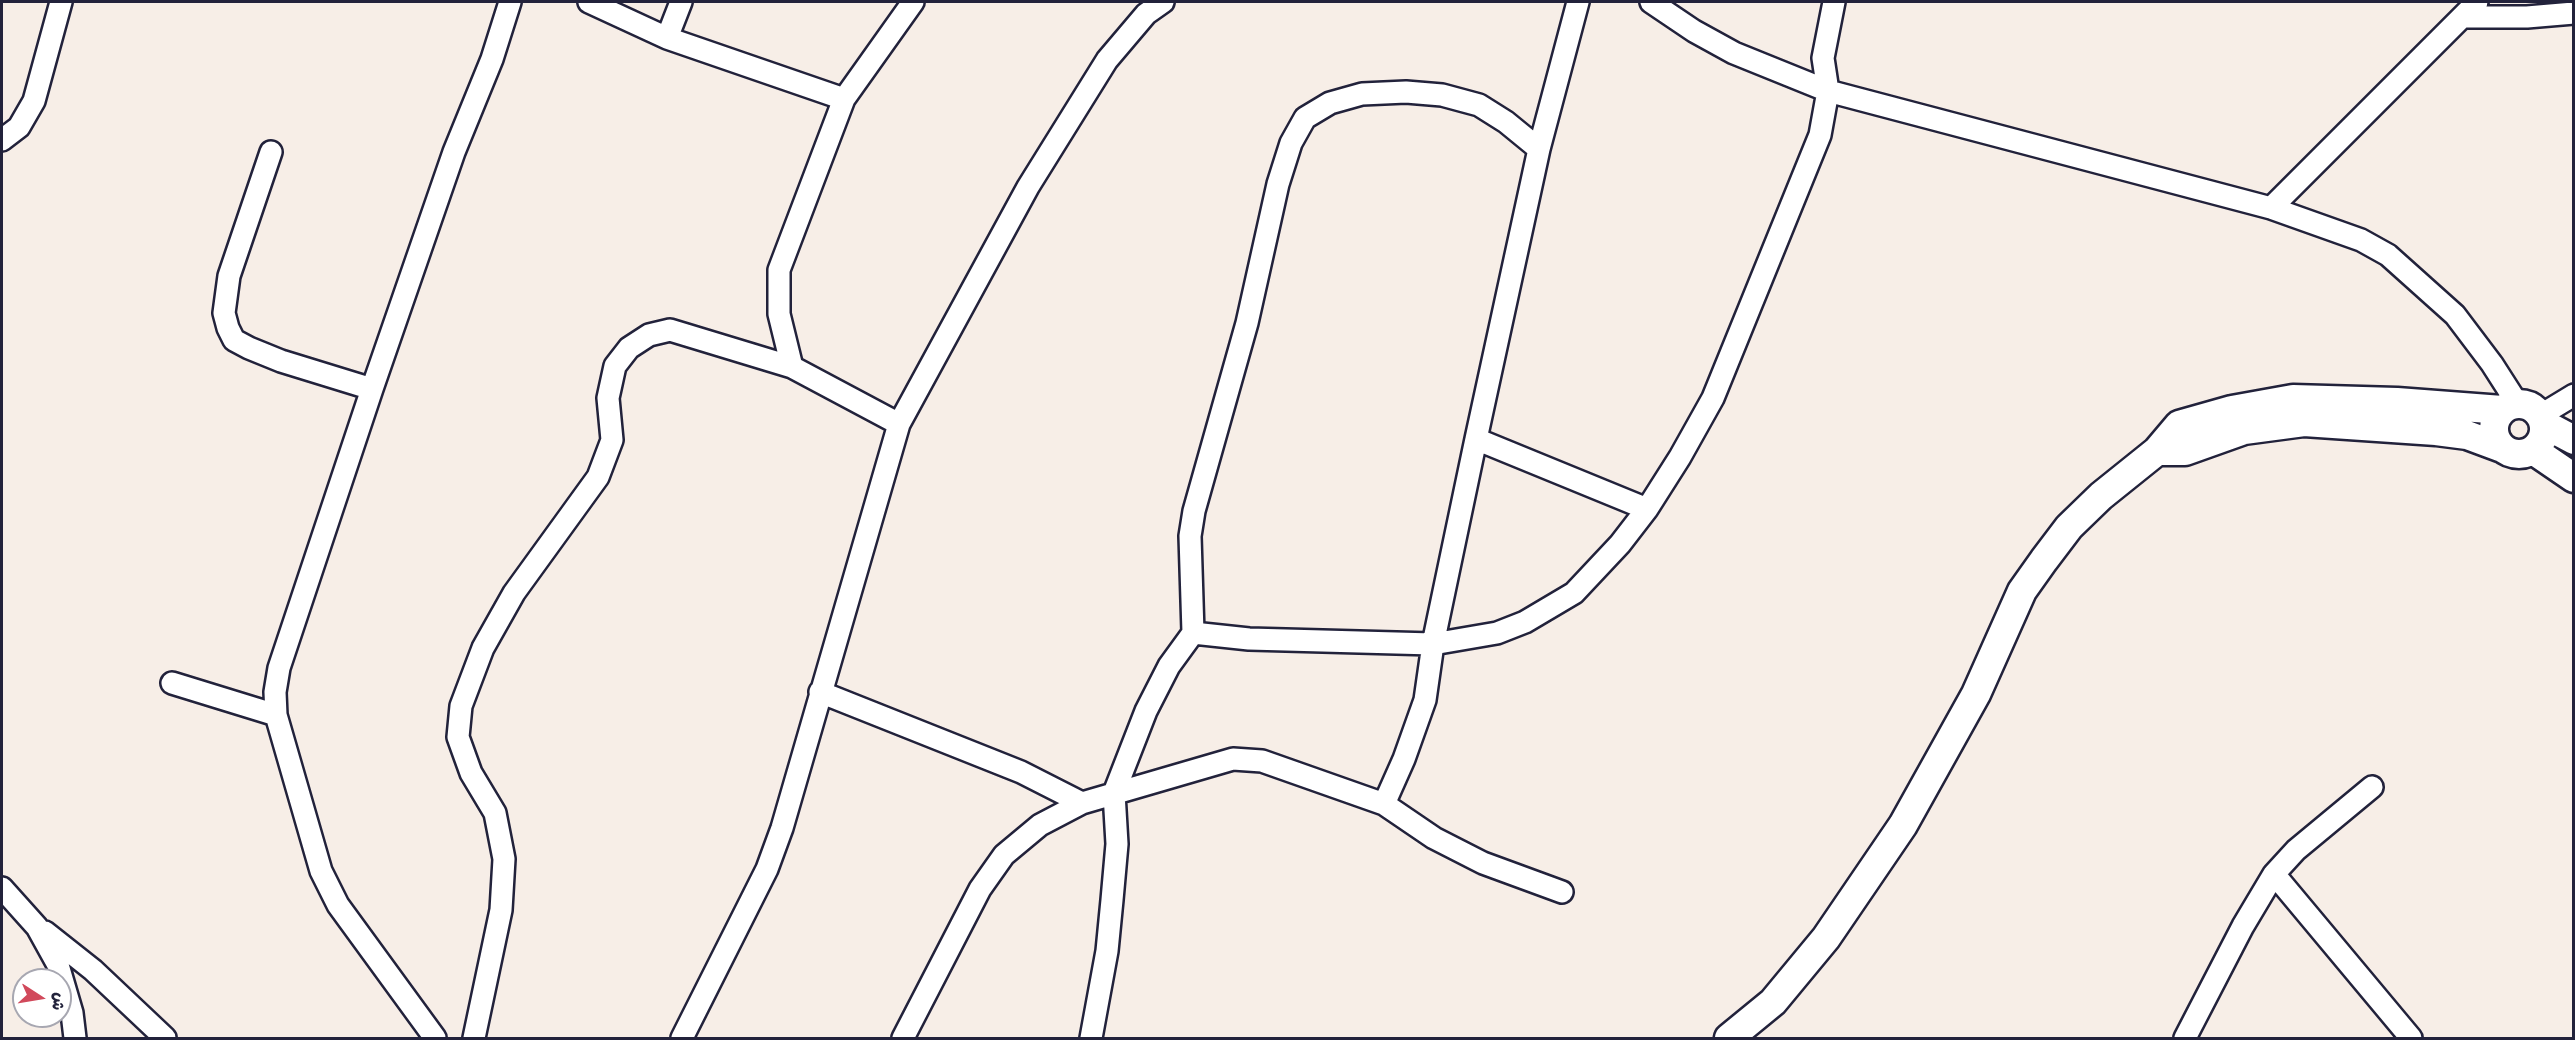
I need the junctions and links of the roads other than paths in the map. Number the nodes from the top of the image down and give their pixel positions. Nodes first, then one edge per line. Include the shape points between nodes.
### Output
1 (61, 2) edge
2 (510, 2) edge
3 (589, 2) edge
4 (681, 2) edge
5 (913, 2) edge
6 (1162, 2) edge
7 (1578, 2) edge
8 (1651, 2) edge
9 (1834, 2) edge
10 (2477, 2) edge
11 (2574, 13) edge
12 (2463, 17) junction
13 (667, 38) junction
14 (1828, 91) junction
15 (844, 99) junction
16 (2, 140) edge
17 (1539, 149) junction
18 (271, 152) dead end
19 (2271, 208) junction
20 (792, 367) junction
21 (372, 389) junction
22 (2574, 395) edge
23 (2526, 413) junction
24 (899, 423) junction
25 (1476, 439) junction
26 (2574, 440) edge
27 (2502, 448) junction
28 (2533, 450) junction
29 (2157, 451) junction
30 (2574, 478) edge
31 (1647, 509) junction
32 (1193, 633) junction
33 (1433, 644) junction
34 (172, 683) dead end
35 (820, 692) junction
36 (276, 715) junction
37 (2372, 787) dead end
38 (1114, 793) junction
39 (1082, 802) junction
40 (1384, 804) junction
41 (2274, 874) junction
42 (2, 888) edge
43 (1562, 892) dead end
44 (37, 927) junction
45 (75, 1038) edge
46 (165, 1038) edge
47 (435, 1038) edge
48 (474, 1038) edge
49 (682, 1038) edge
50 (903, 1038) edge
51 (1090, 1038) edge
52 (1729, 1038) edge
53 (2185, 1038) edge
54 (2411, 1038) edge

1 - 16 street via 34,101 19,128
2 - 21 street
3 - 13 street
4 - 13 street
5 - 15 street
6 - 24 street via 1146,14 1101,70 1029,187
7 - 17 street
8 - 14 street via 1734,53
9 - 14 street via 1823,58
10 - 12 street
11 - 12 street
12 - 19 street
13 - 15 street
14 - 19 street
14 - 31 street via 1820,135 1809,165 1713,398
15 - 20 street via 779,270 779,314
17 - 25 street
17 - 32 street via 1479,105 1442,95 1362,94 1330,103 1305,118 1291,143 1278,184 1246,324 1194,511 1190,536
18 - 21 street via 229,276 224,313 228,328 234,340 249,348
19 - 23 street via 2361,240 2388,255 2455,315
20 - 24 street
20 - 48 street via 670,330 649,334 635,343 615,366 608,398 612,424 608,456 598,477 514,593 483,648 461,706 458,737 471,773 495,813 504,859 501,910
21 - 36 street via 279,668
22 - 23 street
23 - 26 street
23 - 27 street via 2494,425 2496,441
23 - 28 street via 2542,439
23 - 29 street via 2397,402 2293,399 2180,425
24 - 35 street
25 - 31 street
25 - 33 street
27 - 28 street via 2517,454
27 - 29 street via 2468,435 2436,430 2304,422 2244,430 2185,451
28 - 30 street
29 - 52 street via 2069,527 2022,591 1976,694 1903,825 1826,938 1773,1002
31 - 33 street via 1574,593 1525,622 1497,633
32 - 33 street via 1248,639
32 - 38 street via 1168,666
33 - 40 street via 1425,700
34 - 36 street
35 - 39 street via 1021,772
35 - 49 street via 792,797 767,869
36 - 47 street via 321,871 338,905
37 - 41 street via 2296,850
38 - 39 street
38 - 40 street via 1233,759 1262,761
38 - 51 street via 1117,844 1112,900 1107,951
39 - 50 street via 1040,825 1004,855 980,889
40 - 43 street via 1434,838 1474,858
41 - 53 street
41 - 54 street
42 - 44 street
44 - 45 street via 66,989
44 - 46 street via 93,970

